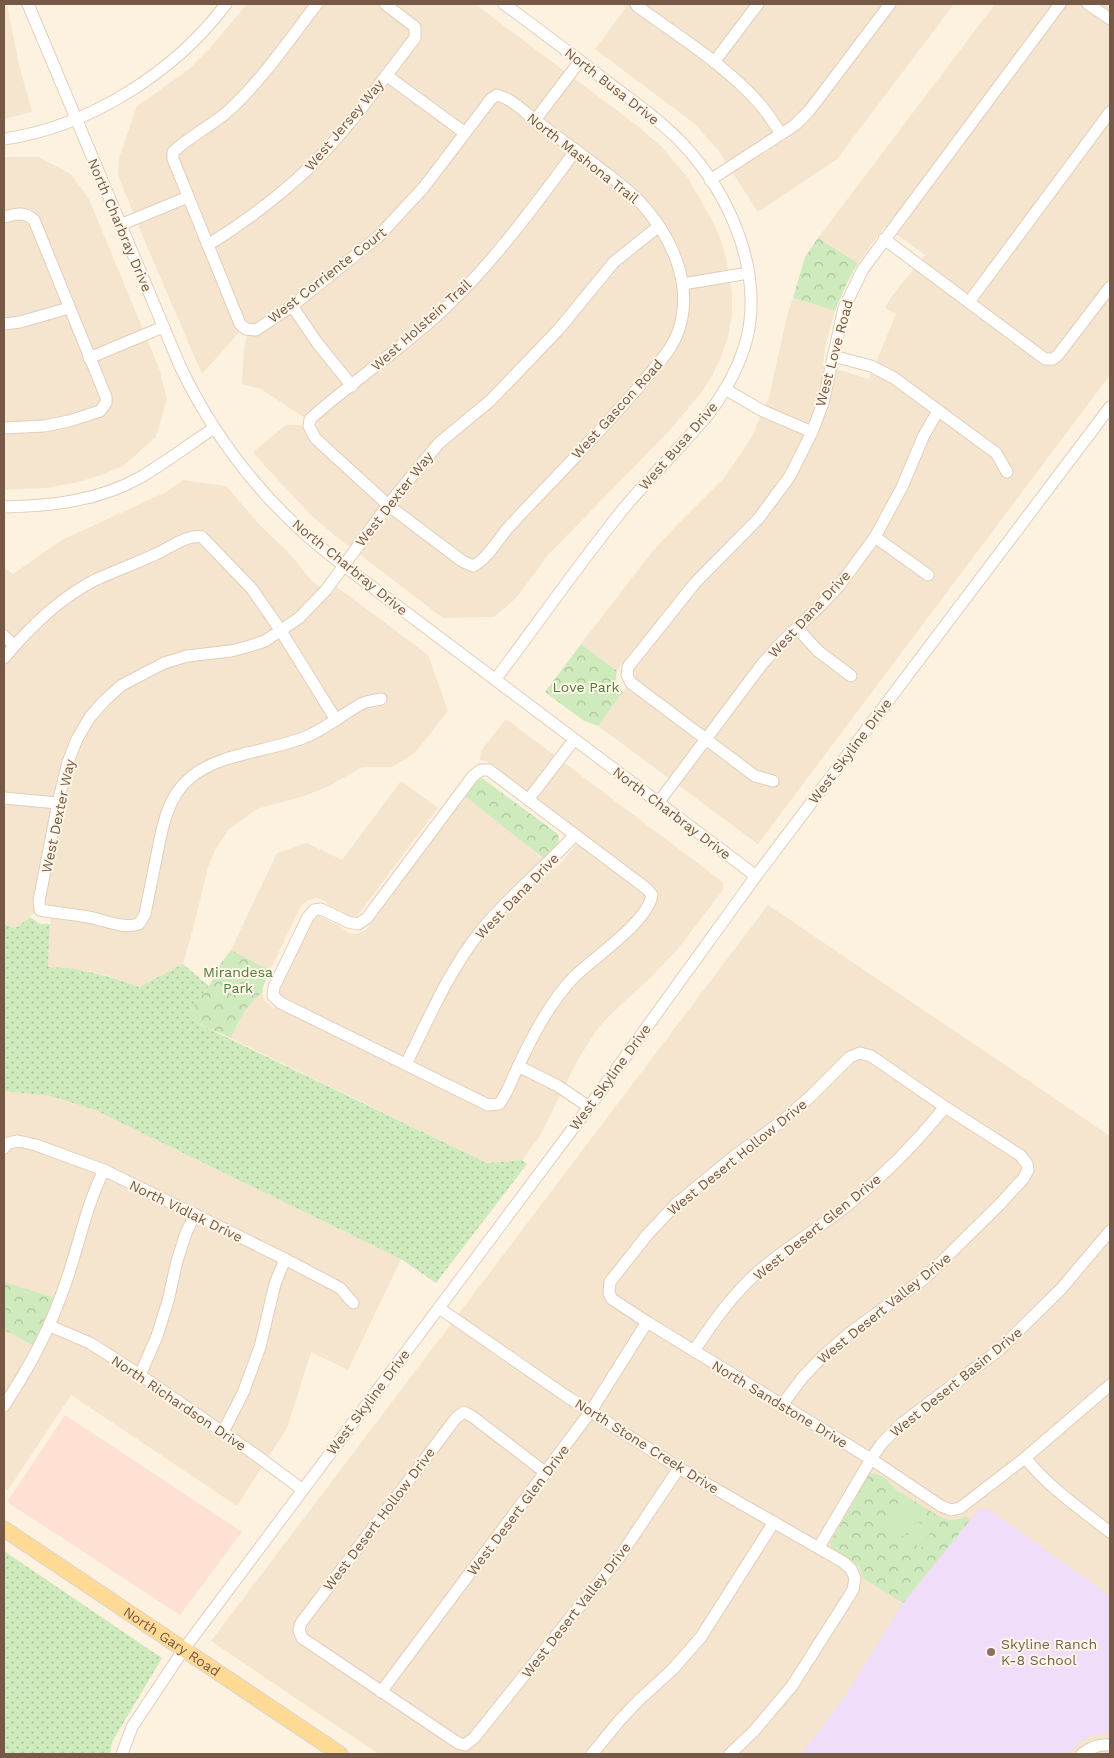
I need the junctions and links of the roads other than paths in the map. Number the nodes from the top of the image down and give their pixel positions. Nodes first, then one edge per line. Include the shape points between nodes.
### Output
1 (28, 4) edge
2 (226, 4) edge
3 (317, 4) edge
4 (385, 4) edge
5 (504, 4) edge
6 (636, 4) edge
7 (758, 4) edge
8 (890, 4) edge
9 (1060, 4) edge
10 (1088, 4) edge
11 (1110, 19) edge
12 (580, 61) junction
13 (714, 62) junction
14 (386, 76) junction
15 (498, 95) joint
16 (1110, 112) edge
17 (76, 119) junction
18 (535, 120) junction
19 (465, 133) junction
20 (781, 134) junction
21 (4, 139) edge
22 (576, 150) junction
23 (710, 180) junction
24 (188, 197) junction
25 (4, 217) edge
26 (120, 225) junction
27 (658, 226) junction
28 (884, 239) junction
29 (208, 245) junction
30 (748, 272) junction
31 (683, 284) junction
32 (1110, 287) edge
33 (969, 302) junction
34 (292, 306) junction
35 (69, 308) junction
36 (4, 324) edge
37 (164, 327) junction
38 (833, 356) junction
39 (89, 358) junction
40 (352, 386) junction
41 (724, 389) junction
42 (1110, 407) edge
43 (938, 411) junction
44 (4, 428) edge
45 (214, 428) junction
46 (812, 432) junction
47 (1007, 472) dead end
48 (388, 505) junction
49 (4, 507) edge
50 (875, 537) junction
51 (344, 565) junction
52 (928, 575) dead end
53 (797, 628) junction
54 (281, 631) junction
55 (4, 636) edge
56 (14, 645) junction
57 (4, 658) edge
58 (851, 676) dead end
59 (495, 680) junction
60 (381, 699) dead end
61 (336, 720) junction
62 (574, 740) junction
63 (706, 740) junction
64 (773, 780) dead end
65 (4, 798) edge
66 (528, 800) junction
67 (58, 803) junction
68 (658, 803) junction
69 (575, 835) junction
70 (756, 876) junction
71 (406, 1064) junction
72 (518, 1066) junction
73 (589, 1106) junction
74 (945, 1107) junction
75 (6, 1146) edge
76 (104, 1170) junction
77 (195, 1214) junction
78 (1110, 1231) edge
79 (285, 1259) junction
80 (610, 1295) joint
81 (353, 1303) dead end
82 (439, 1308) junction
83 (647, 1322) junction
84 (50, 1326) junction
85 (694, 1351) junction
86 (140, 1375) junction
87 (1110, 1385) edge
88 (782, 1405) junction
89 (4, 1406) edge
90 (591, 1411) junction
91 (223, 1432) junction
92 (1025, 1458) junction
93 (871, 1459) junction
94 (679, 1468) junction
95 (546, 1473) junction
96 (303, 1490) junction
97 (774, 1522) junction
98 (1108, 1527) edge
99 (4, 1529) edge
100 (819, 1547) junction
101 (184, 1650) junction
102 (382, 1692) junction
103 (1110, 1744) edge
104 (122, 1754) edge
105 (340, 1754) edge
106 (592, 1754) edge
107 (730, 1754) edge
108 (1082, 1754) edge

1 - 17 street, North Charbray Drive
2 - 17 street via 185,48 155,74 114,101
3 - 24 street via 264,72 226,113 173,152
4 - 14 street, West Jersey Way via 415,27 415,38
5 - 12 street, North Busa Drive
6 - 13 street
7 - 13 street
8 - 20 street via 809,111
9 - 28 street, West Love Road
10 - 11 street
12 - 18 street
12 - 23 street, North Busa Drive via 658,120 683,144
13 - 20 street via 759,103
14 - 19 street
14 - 29 street, West Jersey Way via 340,134 298,178
15 - 18 street, North Mashona Trail via 506,97
15 - 19 street, West Corriente Court via 491,99
16 - 33 street
17 - 21 street via 34,134
17 - 26 street, North Charbray Drive
18 - 22 street, North Mashona Trail
19 - 34 street, West Corriente Court via 424,187 378,237
20 - 23 street
22 - 27 street, North Mashona Trail via 638,200
22 - 40 street, West Holstein Trail via 507,241 467,286
23 - 30 street, West Busa Drive via 735,226
24 - 26 street
24 - 29 street
25 - 35 street via 21,213 34,220
26 - 37 street, North Charbray Drive
27 - 31 street, North Mashona Trail via 674,253
27 - 48 street, West Dexter Way via 614,262 559,329 491,400 439,443
28 - 33 street
28 - 38 street, West Love Road via 852,288
29 - 34 street, West Corriente Court via 240,324 246,329 256,330
30 - 31 street
30 - 41 street, West Busa Drive via 750,310 747,338 739,362
31 - 48 street, West Gascon Road via 682,317 678,333 667,352 632,395 508,528 482,562 472,566 462,561
32 - 33 street via 1053,359 1045,359
34 - 40 street
35 - 36 street
35 - 39 street
37 - 39 street
37 - 45 street, North Charbray Drive via 192,390
38 - 43 street via 871,366 894,378
38 - 46 street, West Love Road via 823,403
39 - 44 street via 106,397 100,411 44,426
40 - 48 street, West Holstein Trail via 310,419 309,426 315,438
41 - 46 street via 761,410
41 - 59 street, West Busa Drive via 710,412 621,512
42 - 70 street, West Skyline Drive
43 - 47 street via 996,453
43 - 50 street, West Dana Drive
45 - 49 street via 140,478 93,497 38,507
45 - 51 street, North Charbray Drive via 272,500 305,534
46 - 63 street, West Love Road via 790,476 759,518 695,583 628,667 631,683
48 - 51 street, West Dexter Way
50 - 52 street
50 - 53 street, West Dana Drive via 839,586
51 - 54 street, West Dexter Way via 314,604
51 - 59 street, North Charbray Drive
53 - 58 street via 818,651
53 - 63 street, West Dana Drive via 763,663
54 - 56 street via 252,589 202,537 195,536 71,594 51,608
54 - 61 street
54 - 67 street, West Dexter Way via 250,646 164,663 122,685 90,717 77,739
55 - 56 street
56 - 57 street
59 - 62 street, North Charbray Drive
60 - 61 street via 364,703
61 - 67 street, West Dexter Way via 291,743 226,759 187,780 175,794 166,813 145,914 139,924 121,925 40,910
62 - 66 street
62 - 68 street, North Charbray Drive
63 - 64 street via 755,776
63 - 68 street, West Dana Drive
65 - 67 street
66 - 69 street
66 - 71 street via 489,770 481,770 473,776 366,918 358,924 321,909 314,910 278,978 273,996 281,1003
68 - 70 street, North Charbray Drive
69 - 71 street, West Dana Drive via 503,906 464,953
69 - 72 street via 647,889 652,895 651,903 624,934 575,976 558,996
70 - 73 street, West Skyline Drive
71 - 72 street via 488,1105 499,1104
72 - 73 street
73 - 82 street, West Skyline Drive
74 - 80 street, West Desert Hollow Drive via 871,1056 860,1053 850,1057 811,1096 676,1204 610,1282
74 - 85 street, West Desert Glen Drive via 871,1185 759,1272 712,1324
74 - 88 street, West Desert Valley Drive via 1020,1155 1028,1170 1001,1203 925,1278 822,1357
75 - 76 street, North Vidlak Drive via 18,1141 36,1145
76 - 77 street, North Vidlak Drive
76 - 84 street via 86,1212 69,1275
77 - 79 street, North Vidlak Drive
77 - 86 street via 177,1261 157,1336
78 - 93 street, West Desert Basin Drive via 1026,1325 999,1350 900,1424
79 - 81 street, North Vidlak Drive via 340,1288
79 - 91 street via 275,1284 260,1347 243,1393
80 - 83 street, North Sandstone Drive
82 - 90 street, North Stone Creek Drive
82 - 96 street, West Skyline Drive
83 - 85 street, North Sandstone Drive
83 - 90 street, West Desert Glen Drive
84 - 86 street, North Richardson Drive via 90,1343
84 - 89 street
85 - 88 street, North Sandstone Drive
86 - 91 street, North Richardson Drive
87 - 92 street
88 - 93 street, North Sandstone Drive
90 - 94 street, North Stone Creek Drive
90 - 95 street, West Desert Glen Drive
91 - 96 street, North Richardson Drive
92 - 93 street, North Sandstone Drive via 960,1508 951,1510
92 - 98 street via 1055,1490
93 - 100 street, West Desert Basin Drive
94 - 97 street, North Stone Creek Drive
94 - 102 street, West Desert Valley Drive via 620,1556 466,1745 458,1743
95 - 102 street, West Desert Glen Drive
95 - 102 street, West Desert Hollow Drive via 464,1412 456,1418 301,1623 302,1638
96 - 101 street, West Skyline Drive
97 - 100 street, North Stone Creek Drive
97 - 106 street via 701,1637 672,1670 626,1713
99 - 101 main road, North Gary Road
100 - 107 street, North Stone Creek Drive via 851,1569 855,1578 853,1590 792,1686
101 - 104 street, West Skyline Drive via 132,1727
101 - 105 main road, North Gary Road
103 - 108 street via 1100,1744

